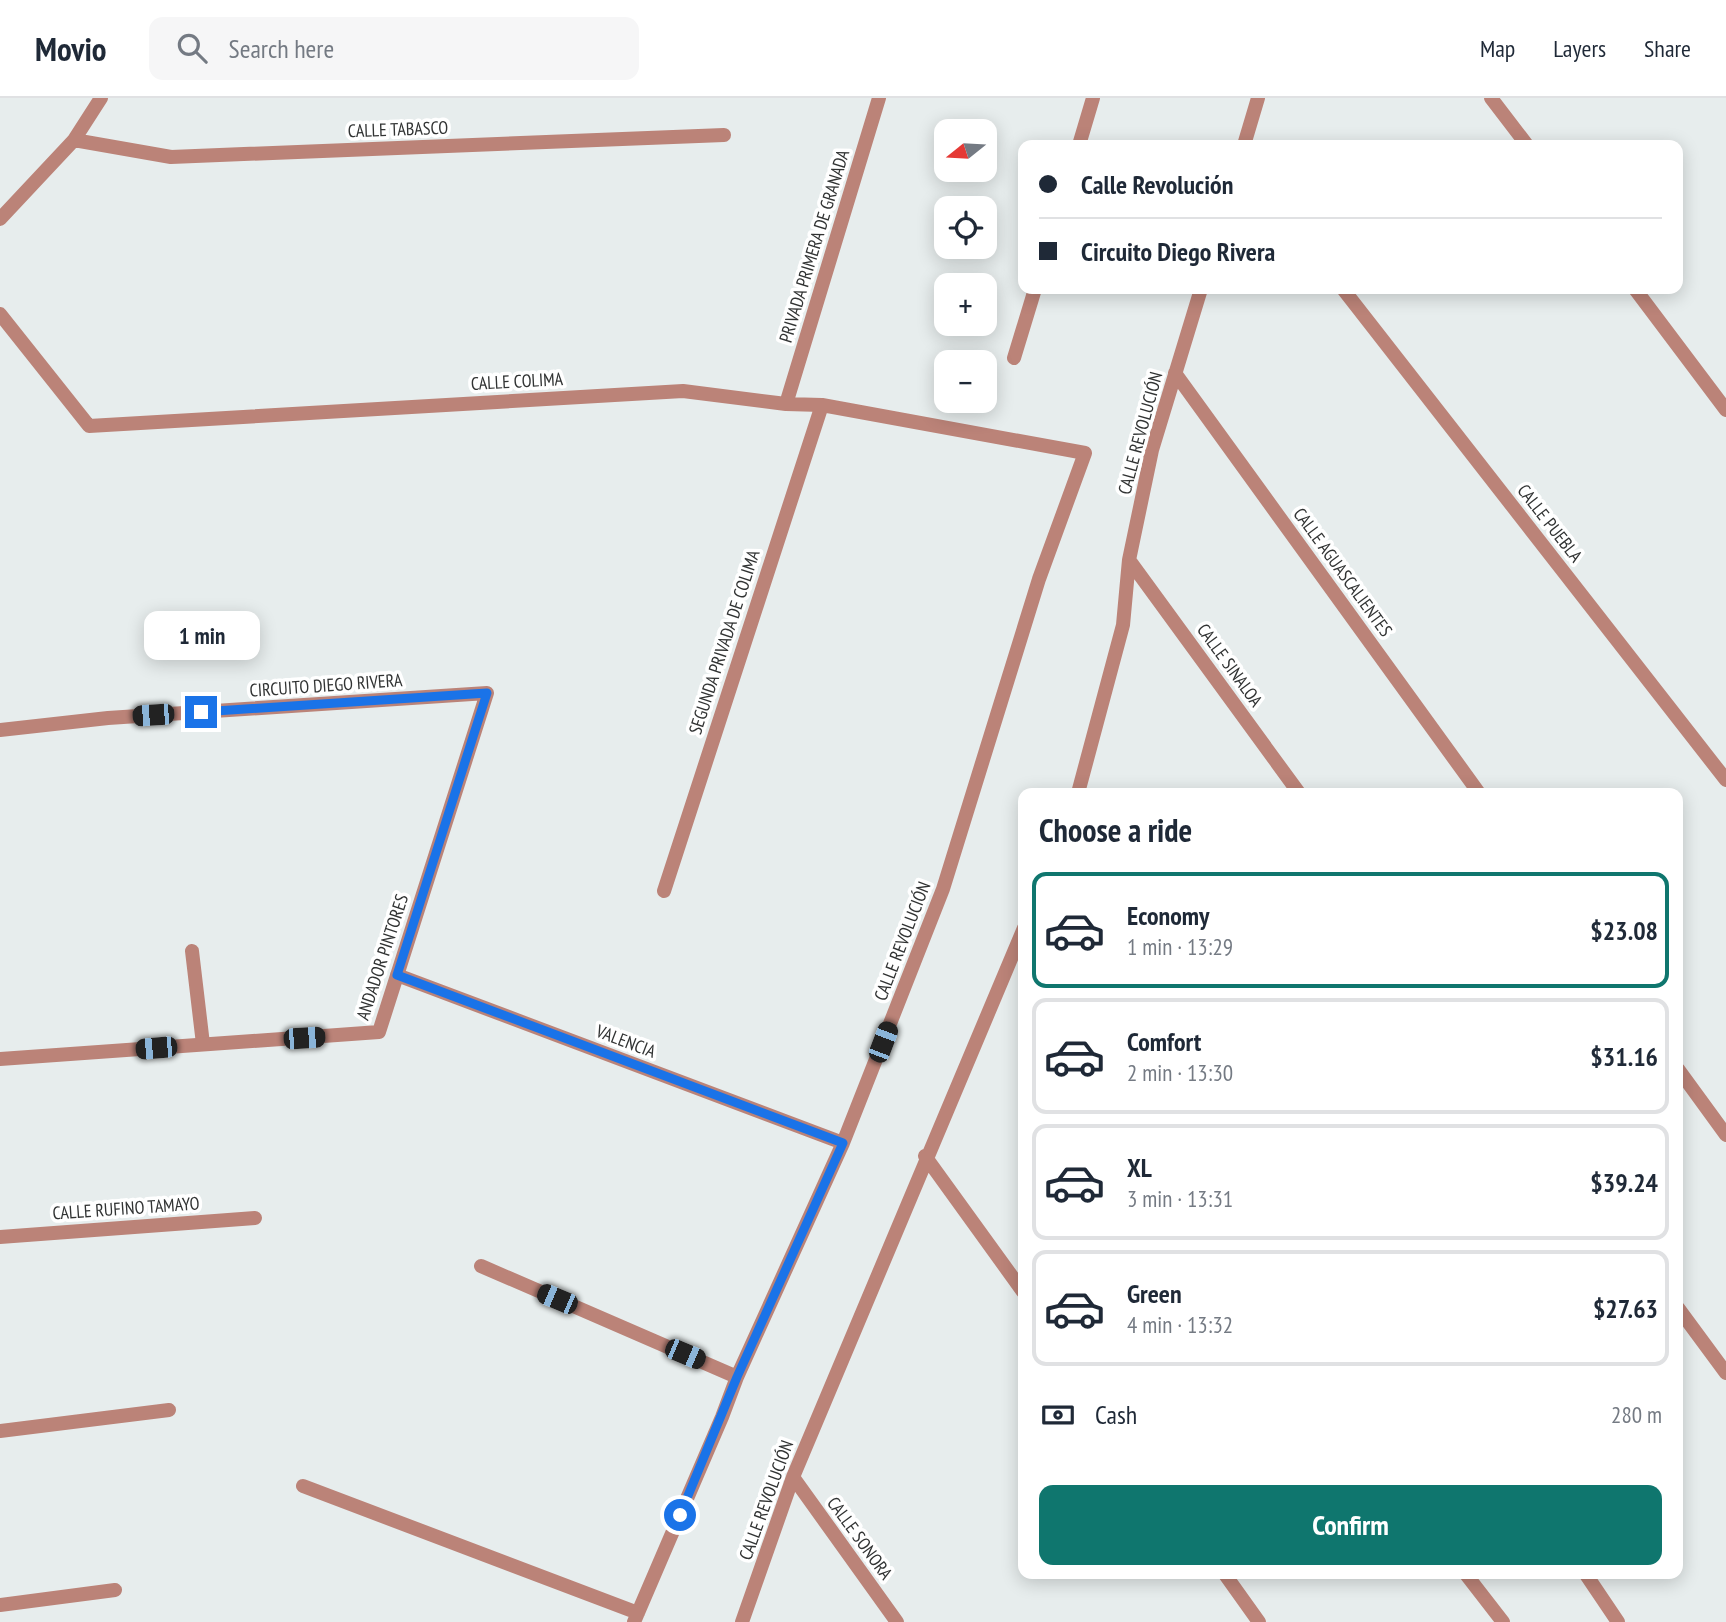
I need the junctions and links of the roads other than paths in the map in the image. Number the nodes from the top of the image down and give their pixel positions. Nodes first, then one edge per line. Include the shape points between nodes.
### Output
1 (101, 98) edge
2 (879, 98) edge
3 (1093, 98) edge
4 (1258, 98) edge
5 (1491, 98) edge
6 (724, 135) dead end
7 (74, 140) junction
8 (1080, 140) edge
9 (1245, 140) edge
10 (1523, 140) edge
11 (0, 219) edge
12 (1033, 294) edge
13 (1199, 294) edge
14 (1347, 294) edge
15 (1639, 294) edge
16 (0, 314) edge
17 (1014, 358) dead end
18 (1175, 373) junction
19 (786, 404) junction
20 (821, 405) junction
21 (1726, 410) edge
22 (1085, 453) joint
23 (1129, 560) junction
24 (487, 693) joint
25 (0, 730) edge
26 (1726, 780) edge
27 (1079, 788) edge
28 (1296, 788) edge
29 (1475, 788) edge
30 (664, 891) dead end
31 (1018, 942) edge
32 (192, 951) dead end
33 (397, 975) junction
34 (203, 1044) junction
35 (0, 1059) edge
36 (1683, 1076) edge
37 (1726, 1135) edge
38 (843, 1143) junction
39 (925, 1156) junction
40 (255, 1218) dead end
41 (0, 1237) edge
42 (481, 1266) dead end
43 (1018, 1285) edge
44 (1683, 1315) edge
45 (1726, 1373) edge
46 (737, 1377) junction
47 (169, 1410) dead end
48 (0, 1431) edge
49 (793, 1477) junction
50 (303, 1486) dead end
51 (1228, 1579) edge
52 (1470, 1579) edge
53 (1588, 1579) edge
54 (115, 1590) dead end
55 (0, 1605) edge
56 (636, 1617) edge
57 (742, 1622) edge
58 (897, 1622) edge
59 (1259, 1622) edge
60 (1503, 1622) edge
61 (1618, 1622) edge

1 - 7 street
2 - 19 street, PRIVADA PRIMERA DE GRANADA
3 - 8 street
4 - 9 street
5 - 10 street
6 - 7 street, CALLE TABASCO via 171,158
7 - 11 street
12 - 17 street
13 - 18 street, CALLE REVOLUCIÓN
14 - 26 street, CALLE PUEBLA
15 - 21 street
16 - 19 street, CALLE COLIMA via 89,426 682,391
18 - 23 street, CALLE REVOLUCIÓN via 1152,450
18 - 29 street, CALLE AGUASCALIENTES
19 - 20 street, CALLE COLIMA
20 - 22 street, CALLE COLIMA
20 - 30 street, SEGUNDA PRIVADA DE COLIMA
22 - 38 street, CALLE REVOLUCIÓN via 1039,579 943,889
23 - 27 street, CALLE REVOLUCIÓN via 1123,625
23 - 28 street, CALLE SINALOA
24 - 25 street, CIRCUITO DIEGO RIVERA via 108,718
24 - 33 street, ANDADOR PINTORES
31 - 39 street, CALLE REVOLUCIÓN
32 - 34 street
33 - 34 street, ANDADOR PINTORES via 379,1032
33 - 38 street, VALENCIA
34 - 35 street, ANDADOR PINTORES
36 - 37 street
38 - 46 street, CALLE REVOLUCIÓN
39 - 43 street
39 - 49 street, CALLE REVOLUCIÓN
40 - 41 street, CALLE RUFINO TAMAYO
42 - 46 street
44 - 45 street
46 - 56 street, CALLE REVOLUCIÓN
47 - 48 street
49 - 57 street, CALLE REVOLUCIÓN
49 - 58 street, CALLE SONORA
50 - 56 street
51 - 59 street
52 - 60 street
53 - 61 street
54 - 55 street

